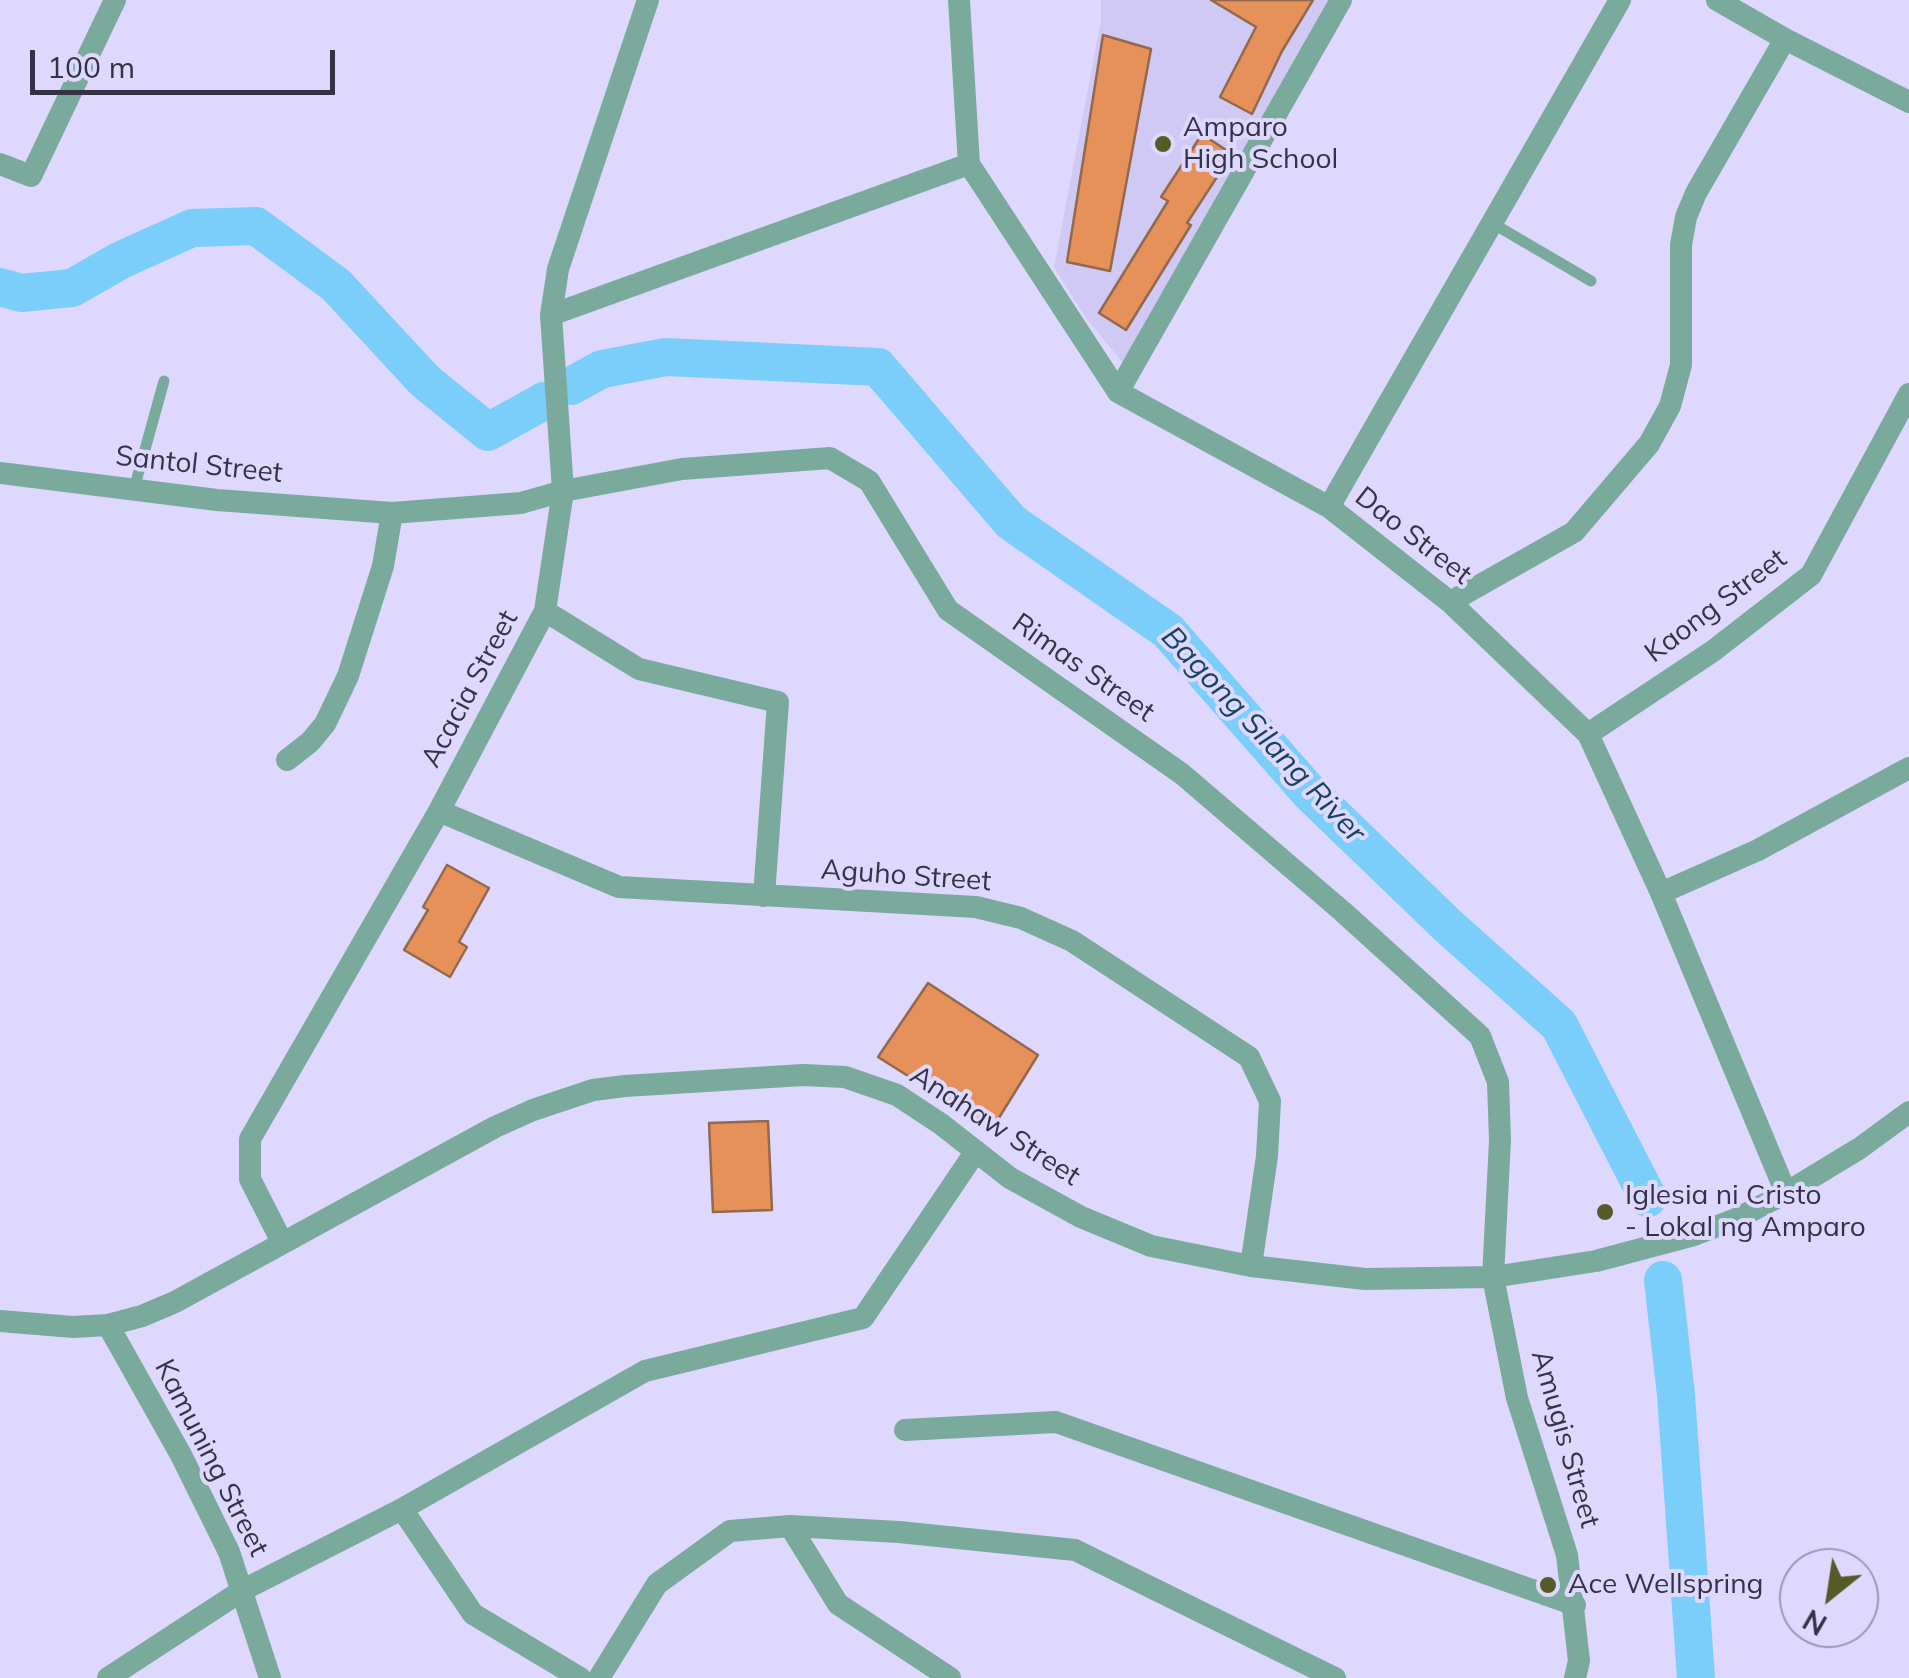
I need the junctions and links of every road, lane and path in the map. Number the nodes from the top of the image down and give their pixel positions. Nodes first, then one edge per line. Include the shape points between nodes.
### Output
1 (115, 0) edge
2 (648, 0) edge
3 (959, 0) edge
4 (1341, 0) edge
5 (1620, 0) edge
6 (1717, 0) edge
7 (1785, 39) junction
8 (1909, 102) edge
9 (0, 164) edge
10 (969, 164) junction
11 (1492, 223) junction
12 (1591, 281) dead end
13 (551, 314) junction
14 (164, 381) dead end
15 (1118, 392) junction
16 (1909, 394) edge
17 (1901, 429) edge
18 (0, 472) edge
19 (134, 489) junction
20 (563, 491) junction
21 (1329, 508) junction
22 (392, 514) junction
23 (1450, 602) junction
24 (545, 611) junction
25 (1588, 734) junction
26 (287, 760) dead end
27 (1909, 768) edge
28 (439, 811) junction
29 (1661, 893) junction
30 (764, 896) junction
31 (1909, 1112) edge
32 (976, 1151) junction
33 (1786, 1193) junction
34 (282, 1242) junction
35 (1250, 1266) junction
36 (1493, 1277) junction
37 (0, 1321) edge
38 (108, 1325) junction
39 (905, 1430) dead end
40 (402, 1509) junction
41 (790, 1526) junction
42 (243, 1590) junction
43 (1574, 1605) junction
44 (108, 1678) edge
45 (270, 1678) edge
46 (580, 1678) edge
47 (599, 1678) edge
48 (950, 1678) edge
49 (1335, 1678) edge
50 (1575, 1678) edge

1 - 9 street via 31,176
2 - 13 street, Acacia Street via 558,269
3 - 10 street, Dao Street
4 - 15 street
5 - 11 street
6 - 7 street
7 - 8 street
7 - 23 street via 1686,218 1681,366 1670,406 1649,444 1574,532
10 - 13 street
10 - 15 street, Dao Street
11 - 12 lane
11 - 21 street
13 - 20 street, Acacia Street
14 - 19 lane
15 - 21 street, Dao Street
16 - 17 street, Kaong Street
17 - 25 street, Kaong Street via 1811,574 1714,652
18 - 19 street, Santol Street
19 - 22 street, Santol Street
20 - 22 street, Rimas Street via 521,503
20 - 24 street, Acacia Street
20 - 36 street, Rimas Street via 682,469 830,458 869,481 948,610 1182,774 1480,1036 1498,1082
21 - 23 street, Dao Street
22 - 26 street via 384,566 348,676 325,724
23 - 25 street, Dao Street
24 - 28 street, Acacia Street
24 - 30 street via 639,668 778,702
25 - 29 street, Dao Street
27 - 29 street via 1758,850
28 - 30 street, Aguho Street via 619,888
28 - 34 street, Acacia Street via 250,1139 250,1180
29 - 33 street, Dao Street
30 - 35 street, Aguho Street via 976,907 1021,918 1072,941 1249,1057 1270,1100
31 - 33 street, Anahaw Street
32 - 34 street, Anahaw Street via 897,1095 846,1077 593,1090 495,1127
32 - 35 street, Anahaw Street via 1010,1178 1116,1232
32 - 40 street via 862,1318 646,1371
33 - 36 street, Anahaw Street via 1694,1234 1596,1261
34 - 38 street, Anahaw Street via 175,1302
35 - 36 street, Anahaw Street via 1365,1279
36 - 43 street, Amugis Street via 1517,1398 1567,1555
37 - 38 street, Anahaw Street
38 - 42 street, Kamuning Street via 209,1508
39 - 43 street via 1056,1422
40 - 42 street
40 - 46 street via 474,1614
41 - 47 street via 730,1531 656,1584
41 - 48 street via 838,1604
41 - 49 street via 1075,1550
42 - 44 street
42 - 45 street, Kamuning Street
43 - 50 street, Amugis Street

